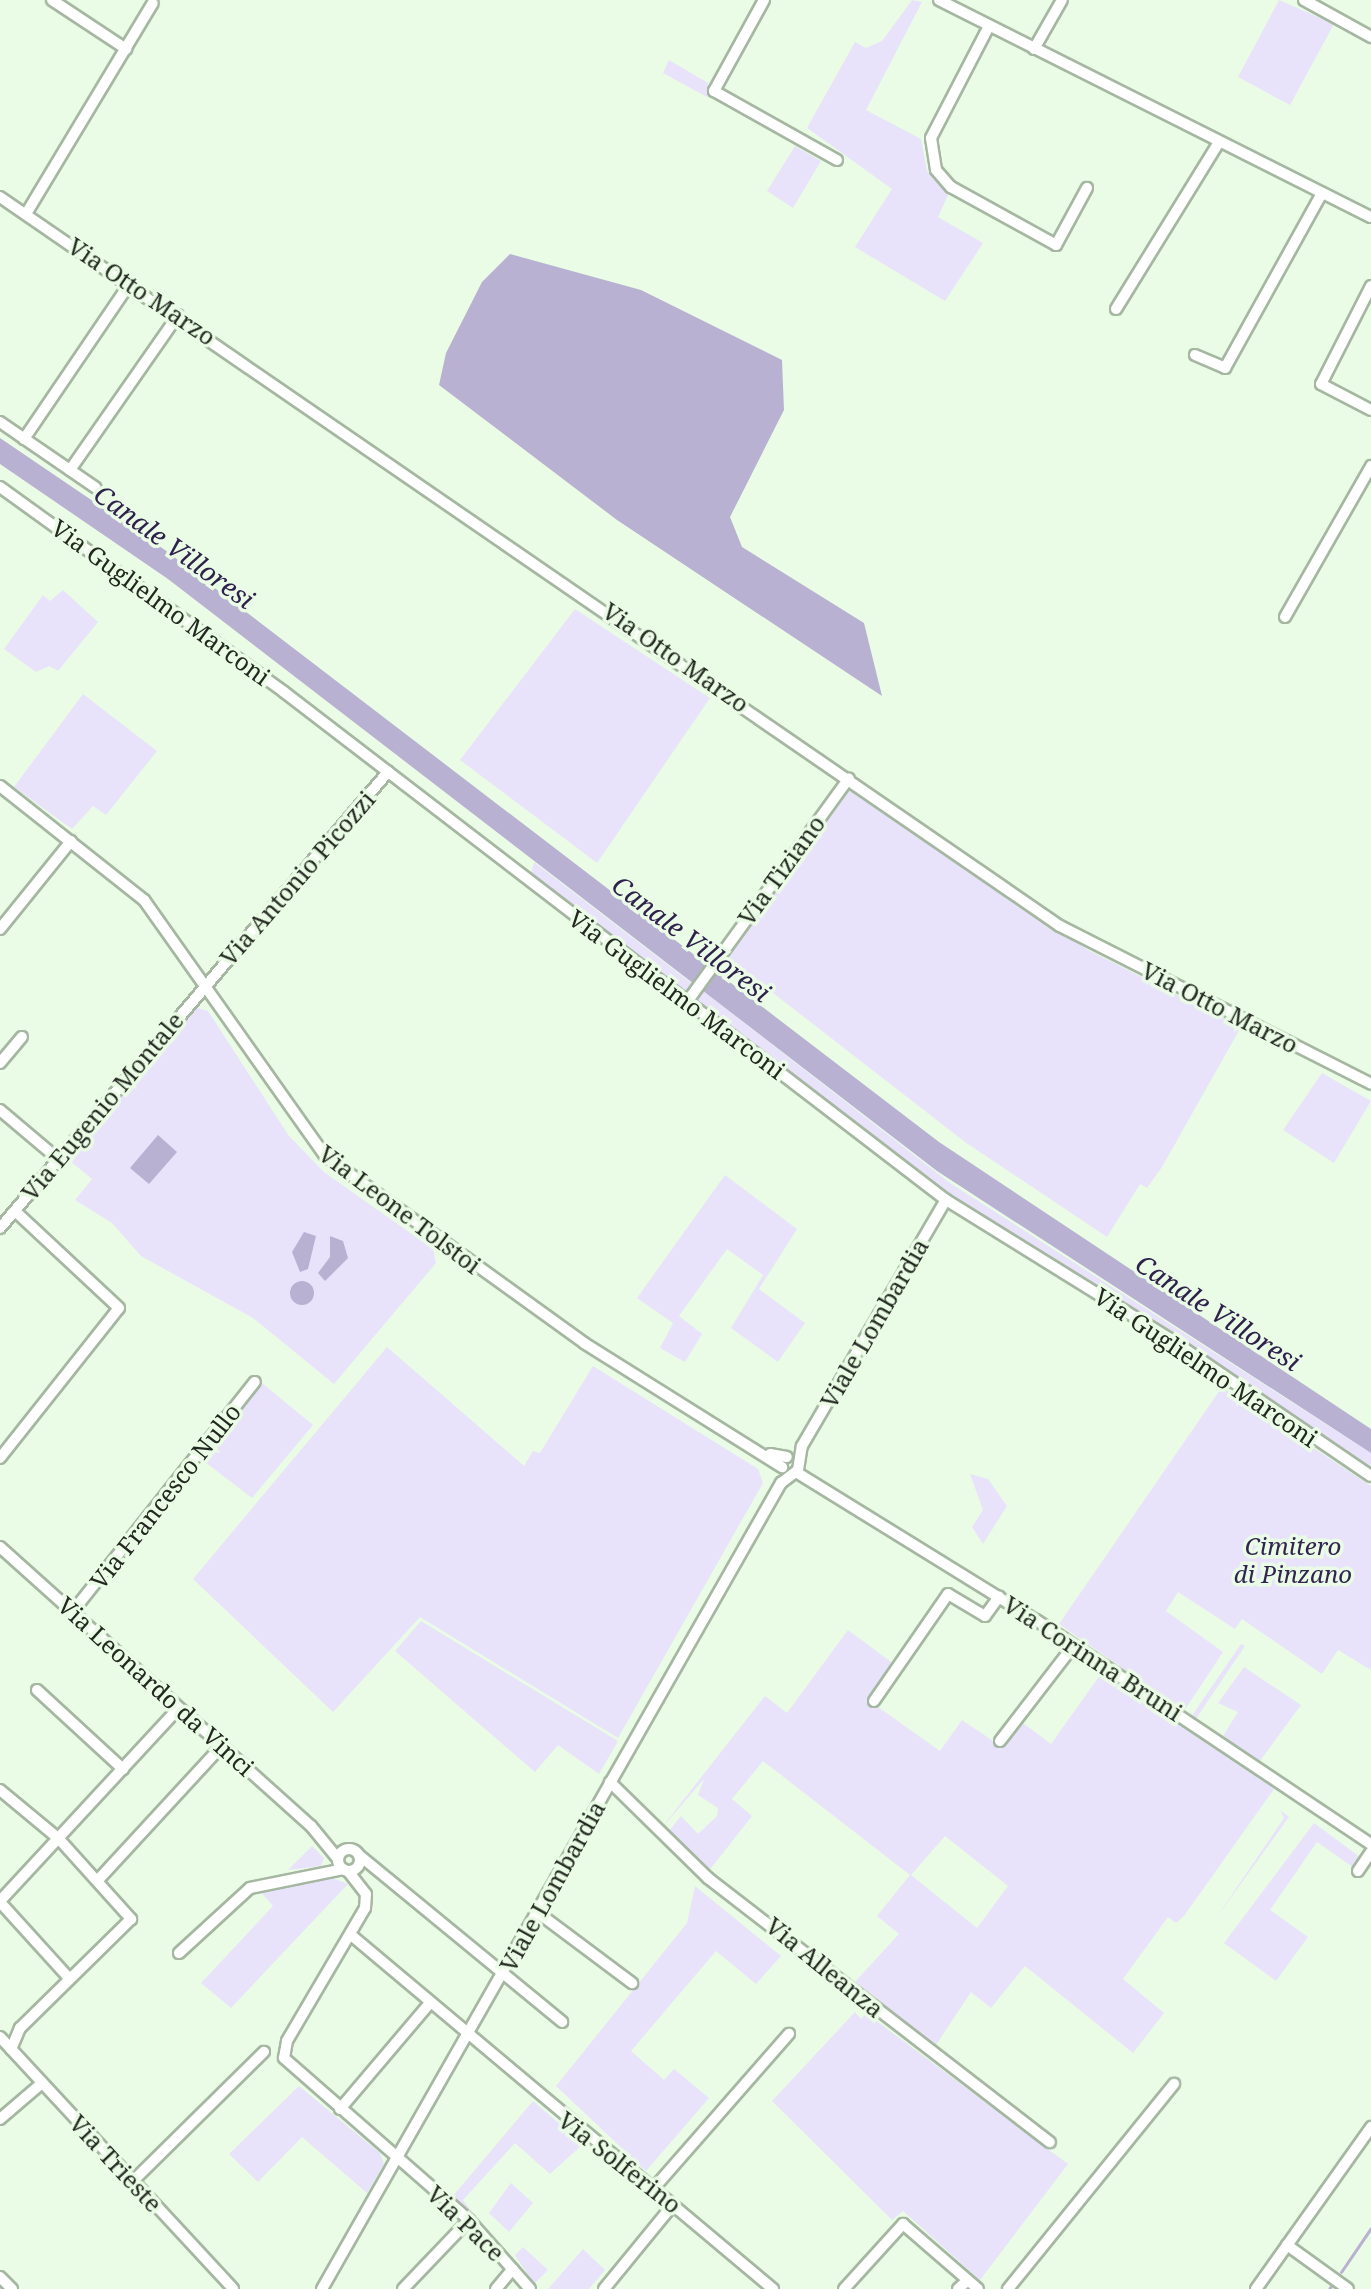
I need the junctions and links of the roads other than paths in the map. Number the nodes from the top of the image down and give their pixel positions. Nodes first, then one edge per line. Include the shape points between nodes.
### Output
1 (52, 0) edge
2 (764, 0) edge
3 (939, 0) edge
4 (1062, 0) edge
5 (1304, 0) edge
6 (153, 3) dead end
7 (989, 26) junction
8 (1371, 37) edge
9 (126, 49) junction
10 (1034, 49) junction
11 (1219, 142) junction
12 (837, 160) dead end
13 (1087, 188) dead end
14 (1322, 193) junction
15 (4, 199) edge
16 (0, 214) edge
17 (26, 214) junction
18 (1371, 217) edge
19 (130, 283) junction
20 (1371, 286) edge
21 (1116, 309) dead end
22 (178, 315) junction
23 (1195, 355) dead end
24 (1371, 410) edge
25 (0, 422) edge
26 (24, 439) junction
27 (1371, 466) edge
28 (70, 470) junction
29 (0, 487) edge
30 (96, 488) dead end
31 (1285, 617) dead end
32 (388, 772) junction
33 (849, 778) junction
34 (1, 790) edge
35 (71, 841) junction
36 (0, 929) edge
37 (205, 985) junction
38 (687, 1002) junction
39 (22, 1037) dead end
40 (0, 1063) edge
41 (1371, 1084) edge
42 (0, 1110) edge
43 (58, 1159) junction
44 (946, 1200) junction
45 (15, 1211) junction
46 (0, 1228) edge
47 (255, 1382) dead end
48 (0, 1458) edge
49 (791, 1465) junction
50 (1371, 1476) edge
51 (0, 1547) edge
52 (999, 1597) junction
53 (74, 1610) junction
54 (1074, 1645) junction
55 (37, 1690) dead end
56 (874, 1701) dead end
57 (178, 1709) junction
58 (1000, 1741) dead end
59 (221, 1747) junction
60 (123, 1769) junction
61 (610, 1782) junction
62 (0, 1790) edge
63 (311, 1826) junction
64 (59, 1839) junction
65 (1371, 1844) edge
66 (354, 1852) junction
67 (1371, 1852) edge
68 (342, 1865) junction
69 (1358, 1871) dead end
70 (99, 1879) junction
71 (0, 1901) edge
72 (537, 1912) junction
73 (351, 1935) junction
74 (179, 1953) dead end
75 (503, 1973) junction
76 (69, 1978) junction
77 (632, 1983) dead end
78 (429, 2004) junction
79 (562, 2022) dead end
80 (20, 2028) junction
81 (789, 2034) dead end
82 (0, 2036) edge
83 (467, 2037) junction
84 (11, 2049) junction
85 (264, 2052) dead end
86 (42, 2083) junction
87 (1174, 2084) dead end
88 (340, 2109) junction
89 (0, 2119) edge
90 (1371, 2127) edge
91 (1050, 2142) dead end
92 (398, 2160) junction
93 (133, 2181) junction
94 (654, 2188) junction
95 (671, 2207) junction
96 (469, 2220) junction
97 (1287, 2245) junction
98 (513, 2269) junction
99 (0, 2277) edge
100 (968, 2280) junction
101 (12, 2289) edge
102 (233, 2289) edge
103 (322, 2289) edge
104 (403, 2289) edge
105 (496, 2289) edge
106 (530, 2289) edge
107 (604, 2289) edge
108 (773, 2289) edge
109 (844, 2289) edge
110 (958, 2289) edge
111 (978, 2289) edge
112 (1008, 2289) edge
113 (1256, 2289) edge
114 (1348, 2289) edge

1 - 9 street
2 - 12 street via 714,91
3 - 7 street
4 - 10 street
5 - 8 street
6 - 9 street
7 - 10 street
7 - 13 street via 931,138 936,170 951,187 1056,245
9 - 17 street
10 - 11 street
11 - 14 street
11 - 21 street
14 - 18 street
14 - 23 street via 1225,368
15 - 16 street
15 - 17 street, Via Otto Marzo
17 - 19 street, Via Otto Marzo
19 - 22 street, Via Otto Marzo
19 - 26 street
20 - 24 street via 1321,384
22 - 28 street
22 - 33 street, Via Otto Marzo
25 - 26 street
26 - 28 street
27 - 31 street
28 - 30 street
29 - 32 street, Via Guglielmo Marconi
32 - 37 street, Via Antonio Picozzi
32 - 38 street, Via Guglielmo Marconi
33 - 38 street, Via Tiziano
33 - 41 street, Via Otto Marzo via 1074,934
34 - 35 street, Via Leone Tolstoi
35 - 36 street
35 - 37 street, Via Leone Tolstoi via 144,900
37 - 43 street, Via Eugenio Montale
37 - 49 street, Via Leone Tolstoi via 325,1156 584,1343
38 - 44 street, Via Guglielmo Marconi
39 - 40 street
42 - 43 street
43 - 45 street, Via Eugenio Montale
44 - 49 street, Viale Lombardia
44 - 50 street, Via Guglielmo Marconi via 1170,1339
45 - 46 street, Via Eugenio Montale
45 - 48 street via 119,1308
47 - 53 street, Via Francesco Nullo
49 - 52 street, Via Corinna Bruni
49 - 61 street, Viale Lombardia
51 - 53 street, Via Leonardo da Vinci
52 - 54 street, Via Corinna Bruni
52 - 56 street via 985,1616 948,1594
53 - 57 street, Via Leonardo da Vinci
54 - 58 street
54 - 65 street, Via Corinna Bruni
55 - 60 street
57 - 59 street, Via Leonardo da Vinci
57 - 60 street
59 - 63 street, Via Leonardo da Vinci
59 - 70 street
60 - 64 street
61 - 72 street, Viale Lombardia
61 - 91 street, Via Alleanza via 708,1878
62 - 64 street
63 - 66 street, Via Leonardo da Vinci
63 - 68 street, Via Leonardo da Vinci
64 - 70 street
64 - 71 street
66 - 68 street
66 - 68 street
66 - 75 street, Via Leonardo da Vinci
67 - 69 street
68 - 73 street, Via Leonardo da Vinci via 367,1898
68 - 74 street via 250,1888
70 - 76 street via 130,1923
71 - 76 street
72 - 75 street, Viale Lombardia
72 - 77 street
73 - 78 street, Via Solferino
73 - 88 street, Via Leonardo da Vinci via 284,2051 300,2077
75 - 79 street, Via Leonardo da Vinci
75 - 83 street, Viale Lombardia
76 - 80 street
78 - 83 street, Via Solferino
78 - 88 street
80 - 82 street
80 - 84 street
81 - 94 street
82 - 84 street, Via Trieste
83 - 92 street, Viale Lombardia
83 - 94 street, Via Solferino
84 - 86 street, Via Trieste
85 - 93 street
86 - 89 street
86 - 93 street, Via Trieste
87 - 112 street
88 - 92 street, Via Leonardo da Vinci
90 - 97 street
92 - 96 street, Via Pace
92 - 103 street, Viale Lombardia
93 - 102 street, Via Trieste
94 - 95 street, Via Solferino
95 - 107 street
95 - 108 street, Via Solferino
96 - 98 street, Via Pace
96 - 104 street
97 - 113 street
97 - 114 street
98 - 105 street
98 - 106 street, Via Pace
99 - 101 street
100 - 109 street via 903,2224
100 - 110 street
100 - 111 street

